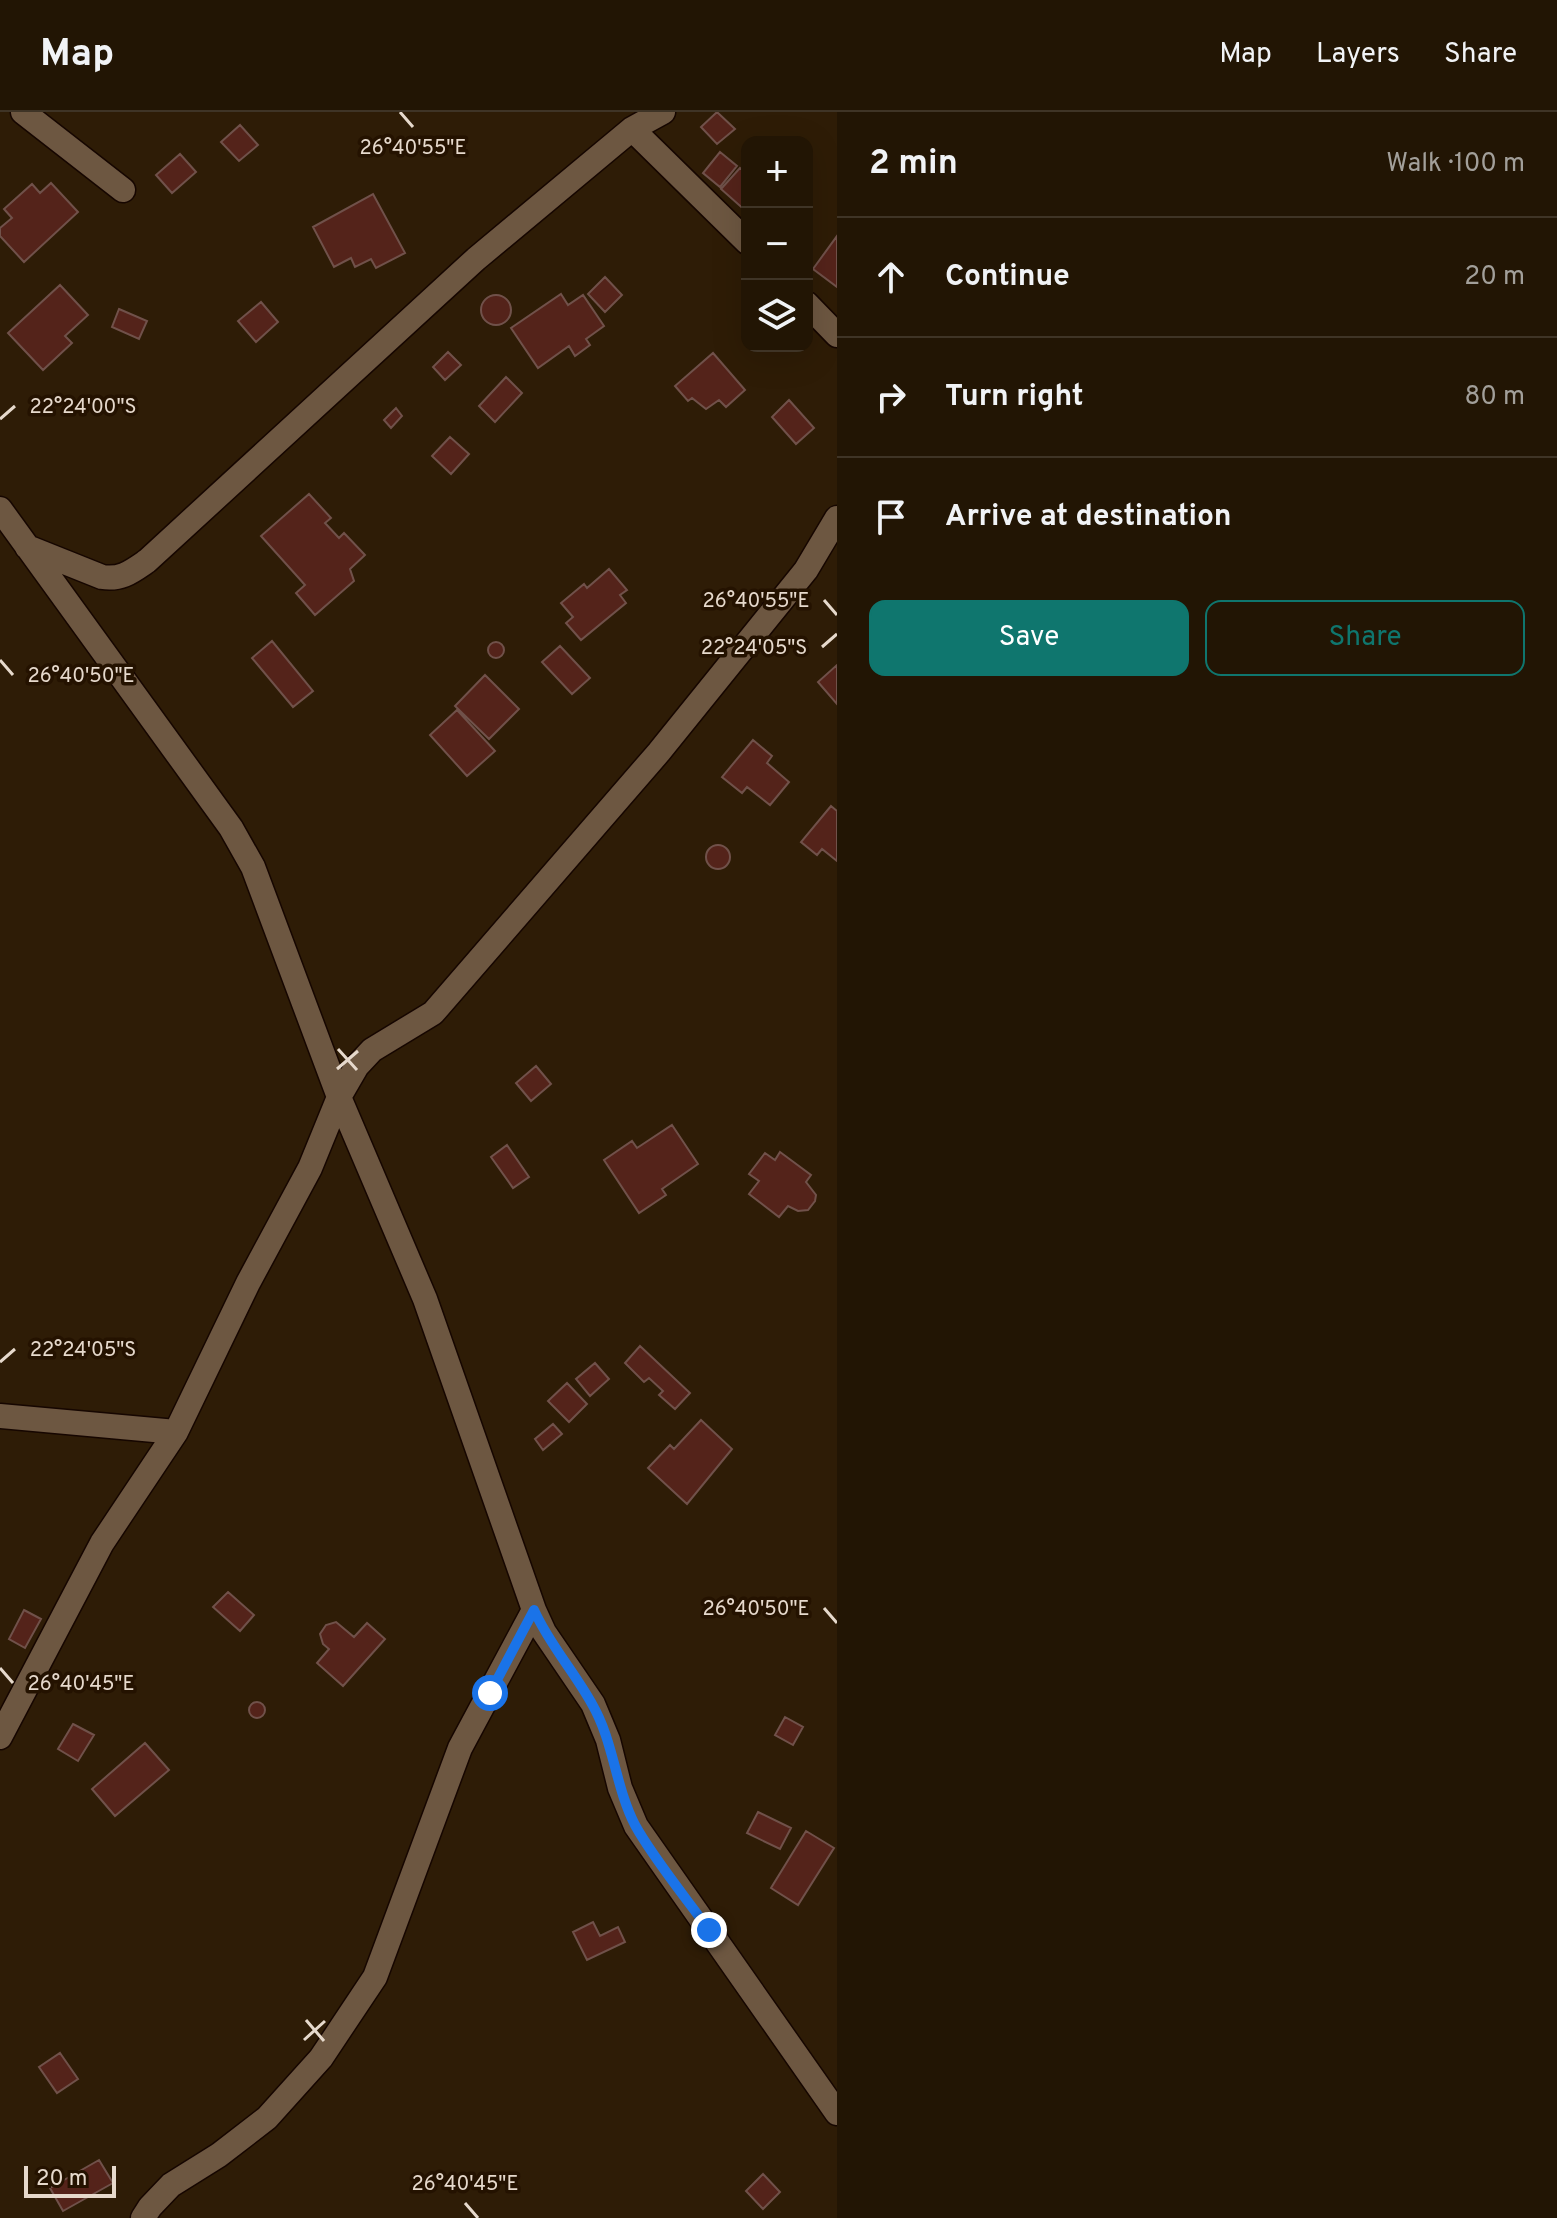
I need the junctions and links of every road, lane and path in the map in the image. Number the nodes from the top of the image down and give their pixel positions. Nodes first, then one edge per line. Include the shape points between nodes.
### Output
1 (23, 112) edge
2 (663, 112) edge
3 (632, 129) junction
4 (123, 190) dead end
5 (741, 236) edge
6 (813, 310) edge
7 (837, 335) edge
8 (0, 509) edge
9 (837, 518) edge
10 (27, 547) junction
11 (339, 1097) junction
12 (0, 1416) edge
13 (176, 1432) junction
14 (534, 1610) junction
15 (0, 1737) edge
16 (837, 2113) edge
17 (143, 2218) edge

1 - 4 street
2 - 3 street
3 - 5 street
3 - 10 street via 476,259 147,561 114,579
6 - 7 street
8 - 10 street
9 - 11 street via 806,570 659,752 433,1013 372,1050
10 - 11 street via 243,849
11 - 13 street via 310,1168
11 - 14 street via 425,1299
12 - 13 street
13 - 15 street via 102,1543
14 - 16 street via 593,1704 636,1826
14 - 17 street via 460,1748 375,1977 321,2058 267,2118 171,2185

